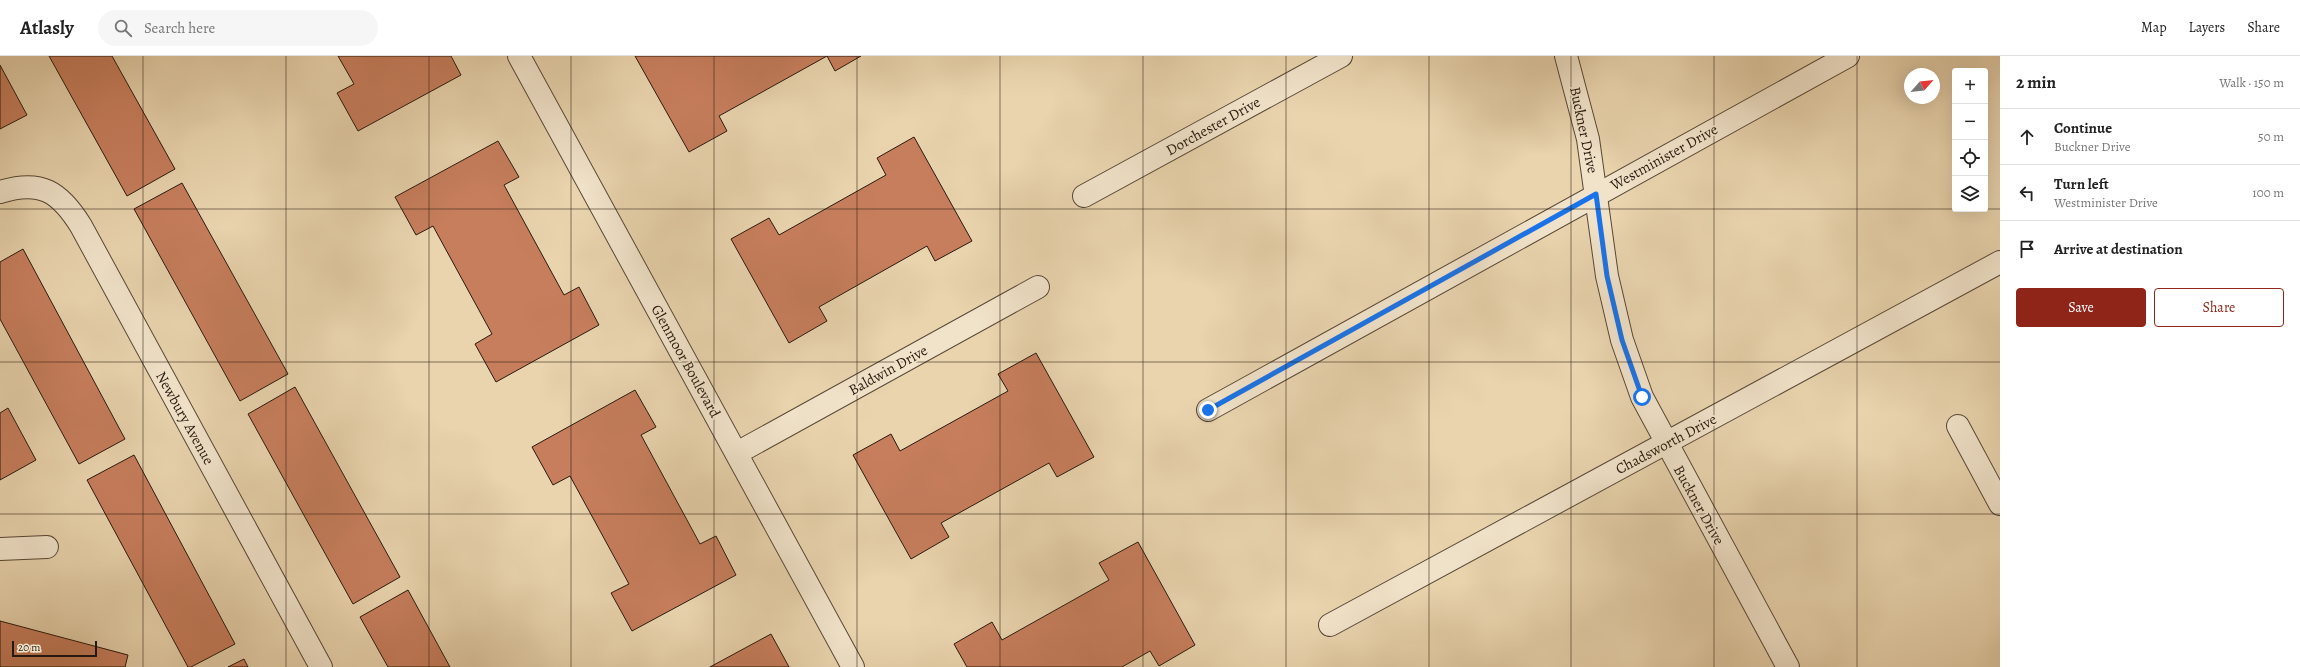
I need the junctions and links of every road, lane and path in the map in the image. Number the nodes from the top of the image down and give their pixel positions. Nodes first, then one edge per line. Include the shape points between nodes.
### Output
1 (519, 56) edge
2 (1341, 56) edge
3 (1566, 56) edge
4 (1848, 56) edge
5 (0, 192) edge
6 (1596, 194) junction
7 (1084, 196) dead end
8 (2000, 262) edge
9 (1038, 287) dead end
10 (1208, 410) dead end
11 (1958, 426) dead end
12 (1666, 444) junction
13 (737, 454) junction
14 (2000, 504) edge
15 (47, 547) dead end
16 (0, 549) edge
17 (1330, 625) dead end
18 (321, 667) edge
19 (854, 667) edge
20 (1788, 667) edge

1 - 13 street, Glenmoor Boulevard
2 - 7 street, Dorchester Drive
3 - 6 street, Buckner Drive via 1588,139
4 - 6 street, Westminister Drive
5 - 18 street, Newbury Avenue via 12,188 33,187 51,191 68,206
6 - 10 street, Westminister Drive
6 - 12 street, Buckner Drive via 1607,276 1622,340 1642,397
8 - 12 street, Chadsworth Drive
9 - 13 street, Baldwin Drive
11 - 14 street
12 - 17 street, Chadsworth Drive
12 - 20 street, Buckner Drive
13 - 19 street, Glenmoor Boulevard
15 - 16 street

